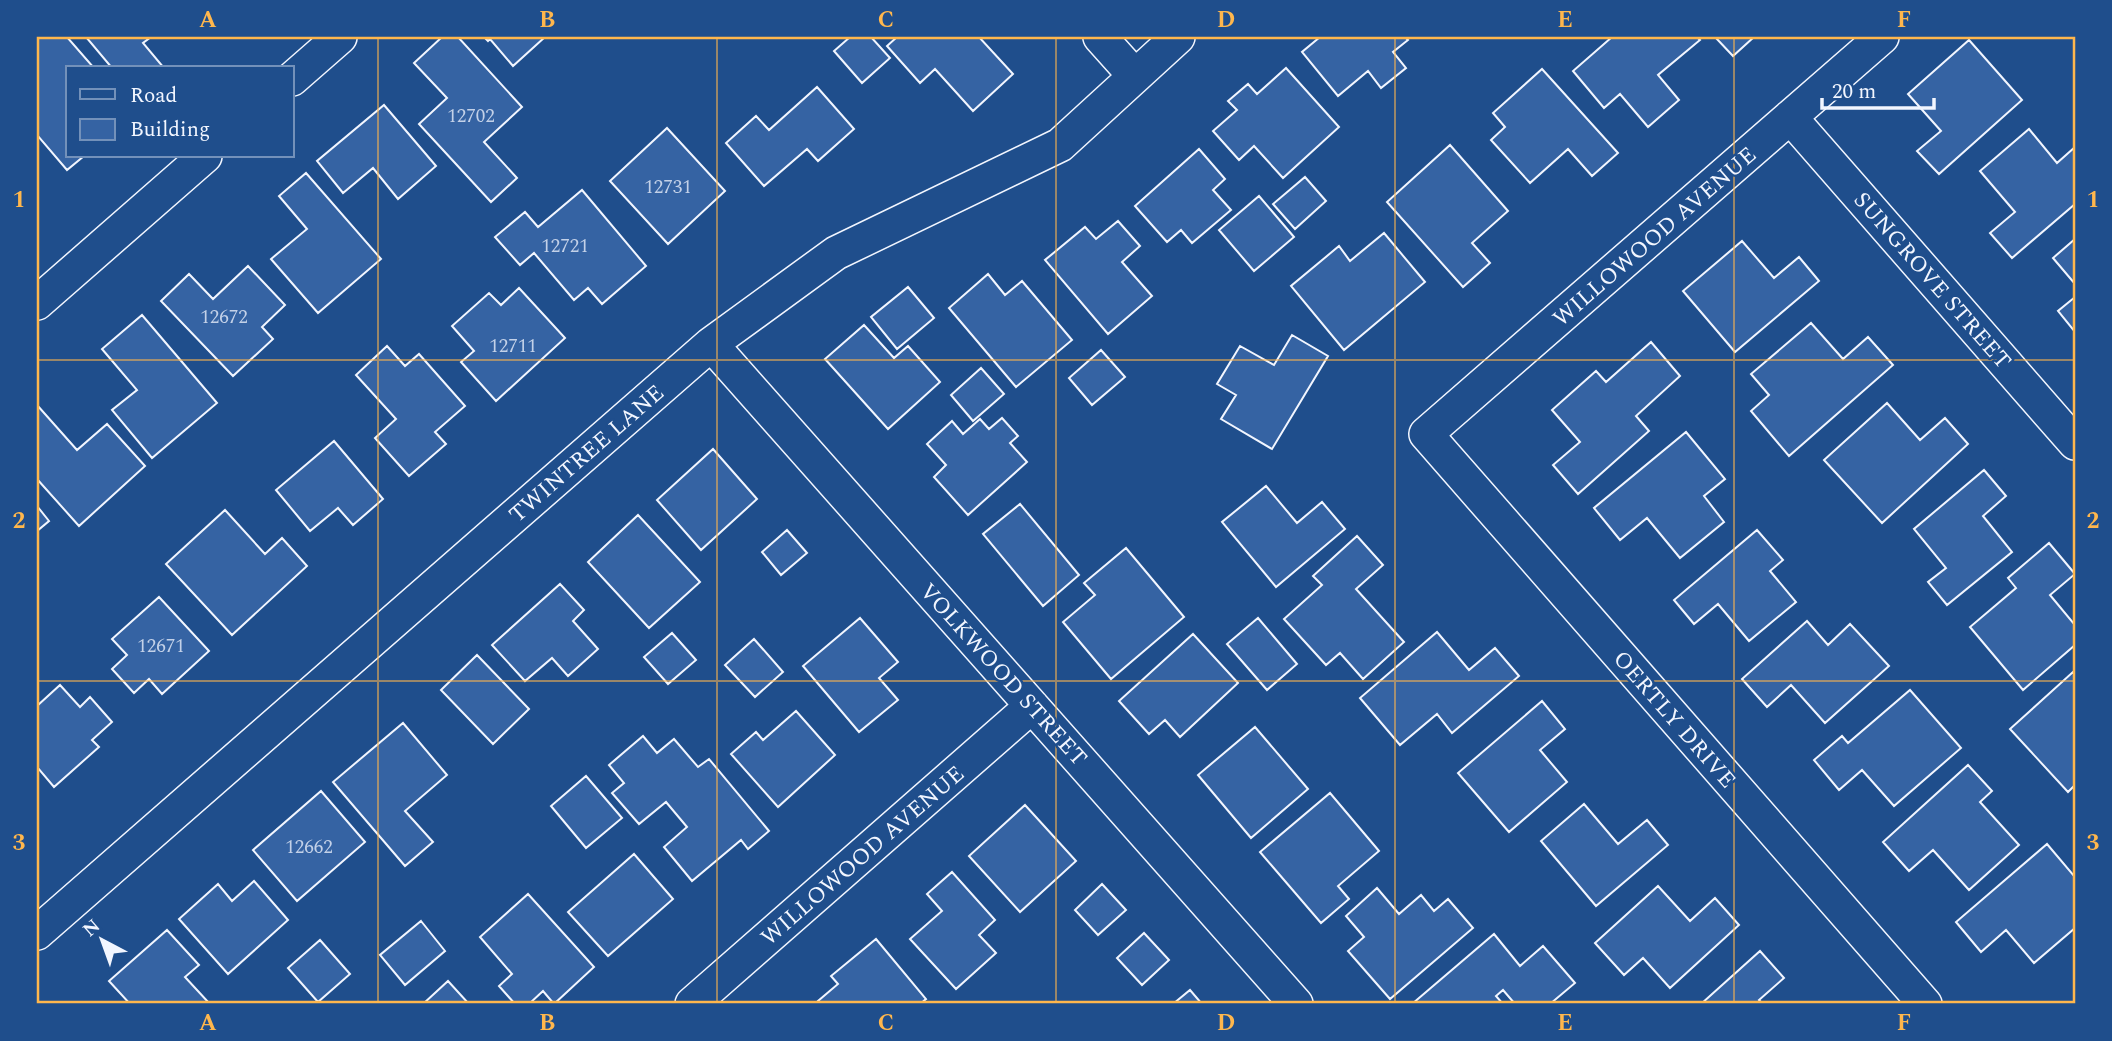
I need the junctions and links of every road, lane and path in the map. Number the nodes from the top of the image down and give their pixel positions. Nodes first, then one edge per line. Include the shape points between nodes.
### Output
1 (340, 37) edge
2 (1100, 37) edge
3 (1178, 37) edge
4 (1882, 37) edge
5 (1134, 75) junction
6 (294, 77) edge
7 (1790, 117) junction
8 (203, 158) edge
9 (37, 303) edge
10 (711, 344) junction
11 (1426, 435) joint
12 (2075, 443) edge
13 (1032, 706) junction
14 (37, 933) edge
15 (692, 1004) edge
16 (1296, 1004) edge
17 (1924, 1004) edge

1 - 6 street
2 - 5 street
3 - 5 street, TWINTREE LANE
4 - 7 street, WILLOWOOD AVENUE
5 - 10 street, TWINTREE LANE via 1060,145 836,253
7 - 11 street, WILLOWOOD AVENUE
7 - 12 street, SUNGROVE STREET
8 - 9 street
10 - 13 street, VOLKWOOD STREET
10 - 14 street, TWINTREE LANE
11 - 17 street, OERTLY DRIVE
13 - 15 street, WILLOWOOD AVENUE
13 - 16 street, VOLKWOOD STREET

